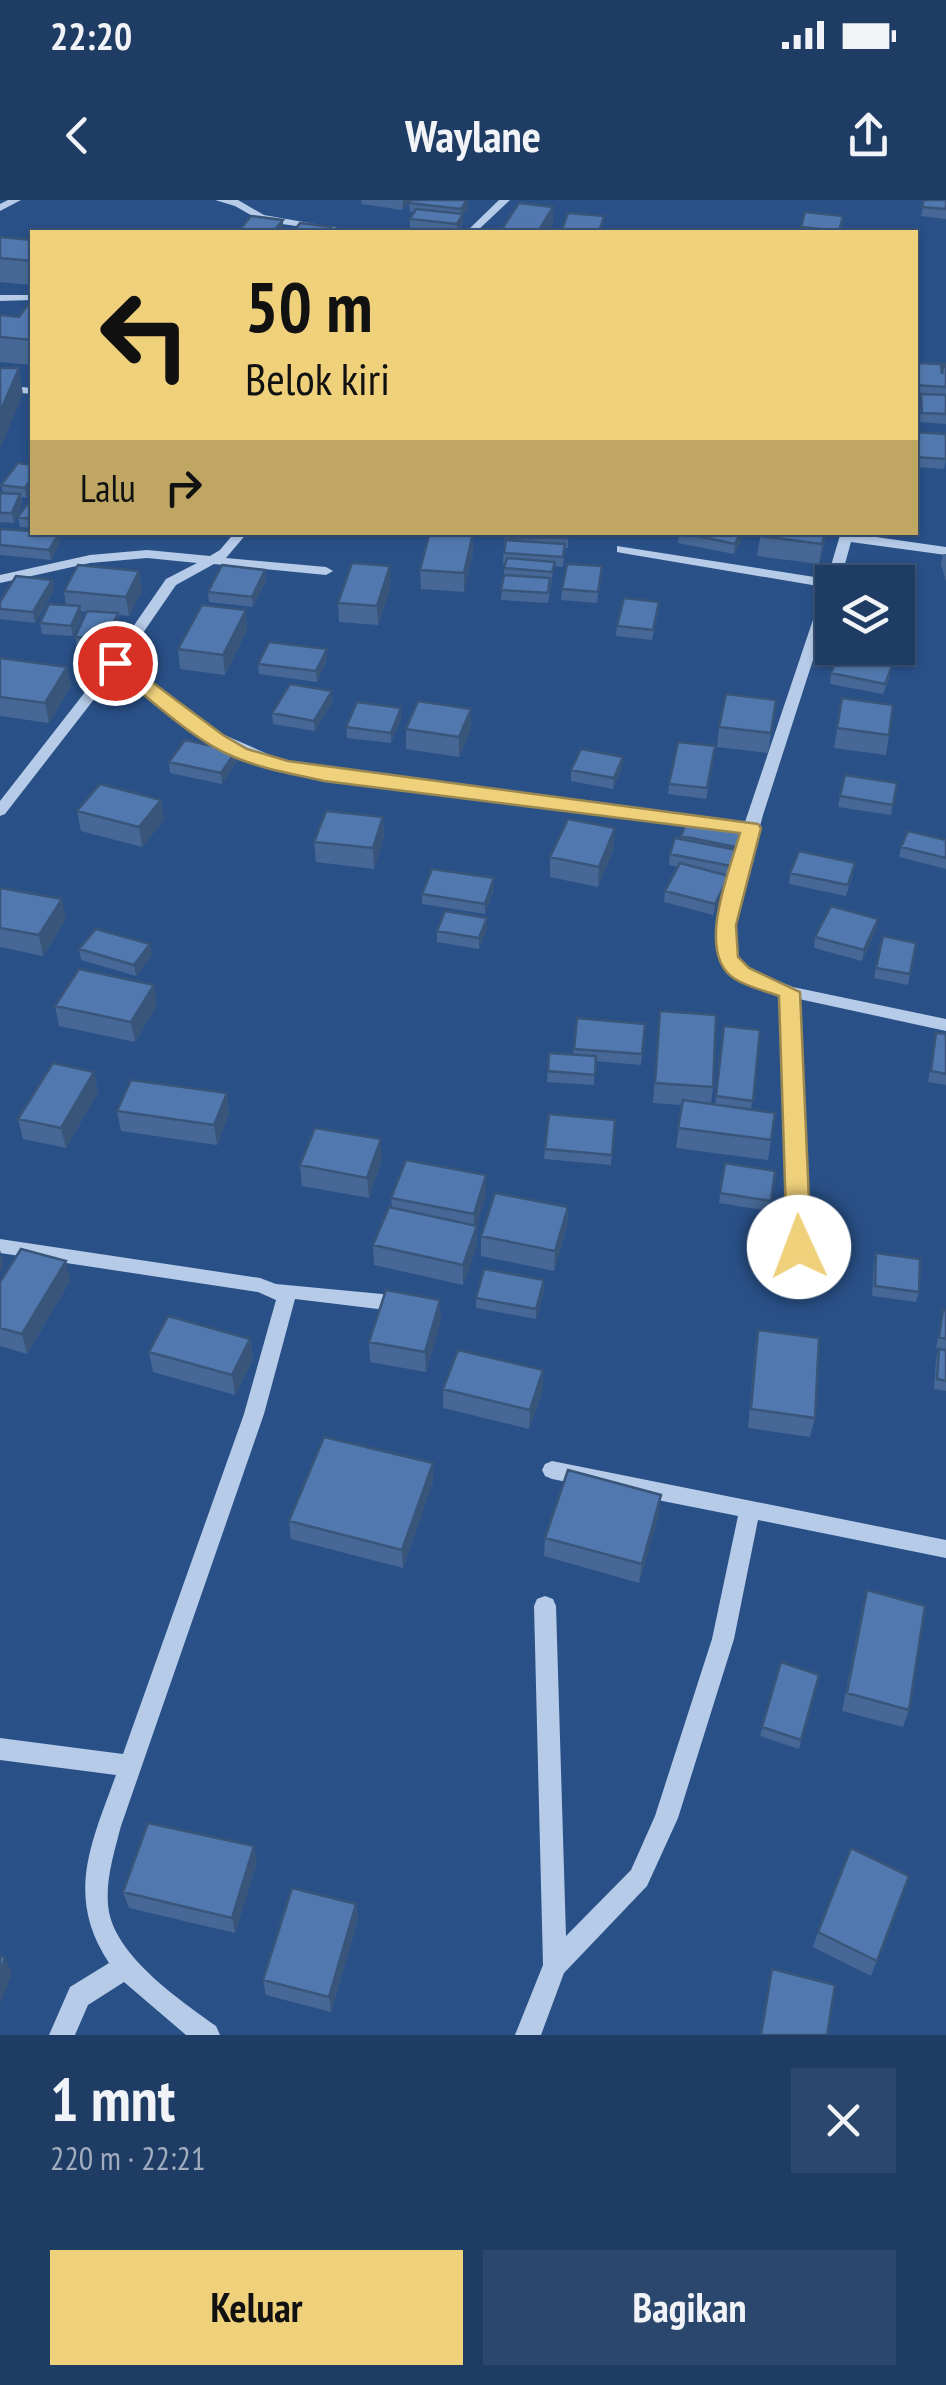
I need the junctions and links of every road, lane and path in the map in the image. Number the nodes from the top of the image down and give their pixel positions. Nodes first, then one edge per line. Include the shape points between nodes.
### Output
1 (16, 200) edge
2 (220, 200) edge
3 (505, 200) edge
4 (0, 208) edge
5 (343, 230) edge
6 (473, 230) edge
7 (0, 298) edge
8 (28, 298) edge
9 (0, 388) edge
10 (30, 391) edge
11 (240, 535) edge
12 (848, 535) edge
13 (622, 550) dead end
14 (946, 551) edge
15 (208, 561) junction
16 (838, 565) edge
17 (326, 572) dead end
18 (0, 580) edge
19 (815, 580) edge
20 (815, 635) edge
21 (115, 663) junction
22 (0, 811) edge
23 (752, 828) junction
24 (790, 992) junction
25 (946, 1026) edge
26 (0, 1246) edge
27 (799, 1247) dead end
28 (280, 1290) junction
29 (418, 1306) edge
30 (552, 1470) dead end
31 (750, 1510) junction
32 (946, 1549) edge
33 (545, 1606) dead end
34 (0, 1749) edge
35 (130, 1766) junction
36 (128, 1965) junction
37 (555, 1966) junction
38 (62, 2035) edge
39 (207, 2035) edge
40 (528, 2035) edge

1 - 4 street
2 - 5 street via 252,215
3 - 6 street
7 - 8 street
9 - 10 street
11 - 15 street
12 - 14 street
12 - 16 street
13 - 19 street
15 - 17 street
15 - 18 street via 117,555
15 - 21 street via 170,582
20 - 23 street
21 - 22 street
21 - 23 street via 216,739 284,766
23 - 24 street via 726,925 728,959 741,973
24 - 25 street
24 - 27 street
26 - 28 street
28 - 29 street
28 - 35 street via 288,1303 254,1414
30 - 31 street
31 - 32 street
31 - 37 street via 723,1639 666,1818 639,1878
33 - 37 street
34 - 35 street
35 - 36 street via 99,1869 99,1923
36 - 38 street via 79,1996
36 - 39 street via 145,1990
37 - 40 street

